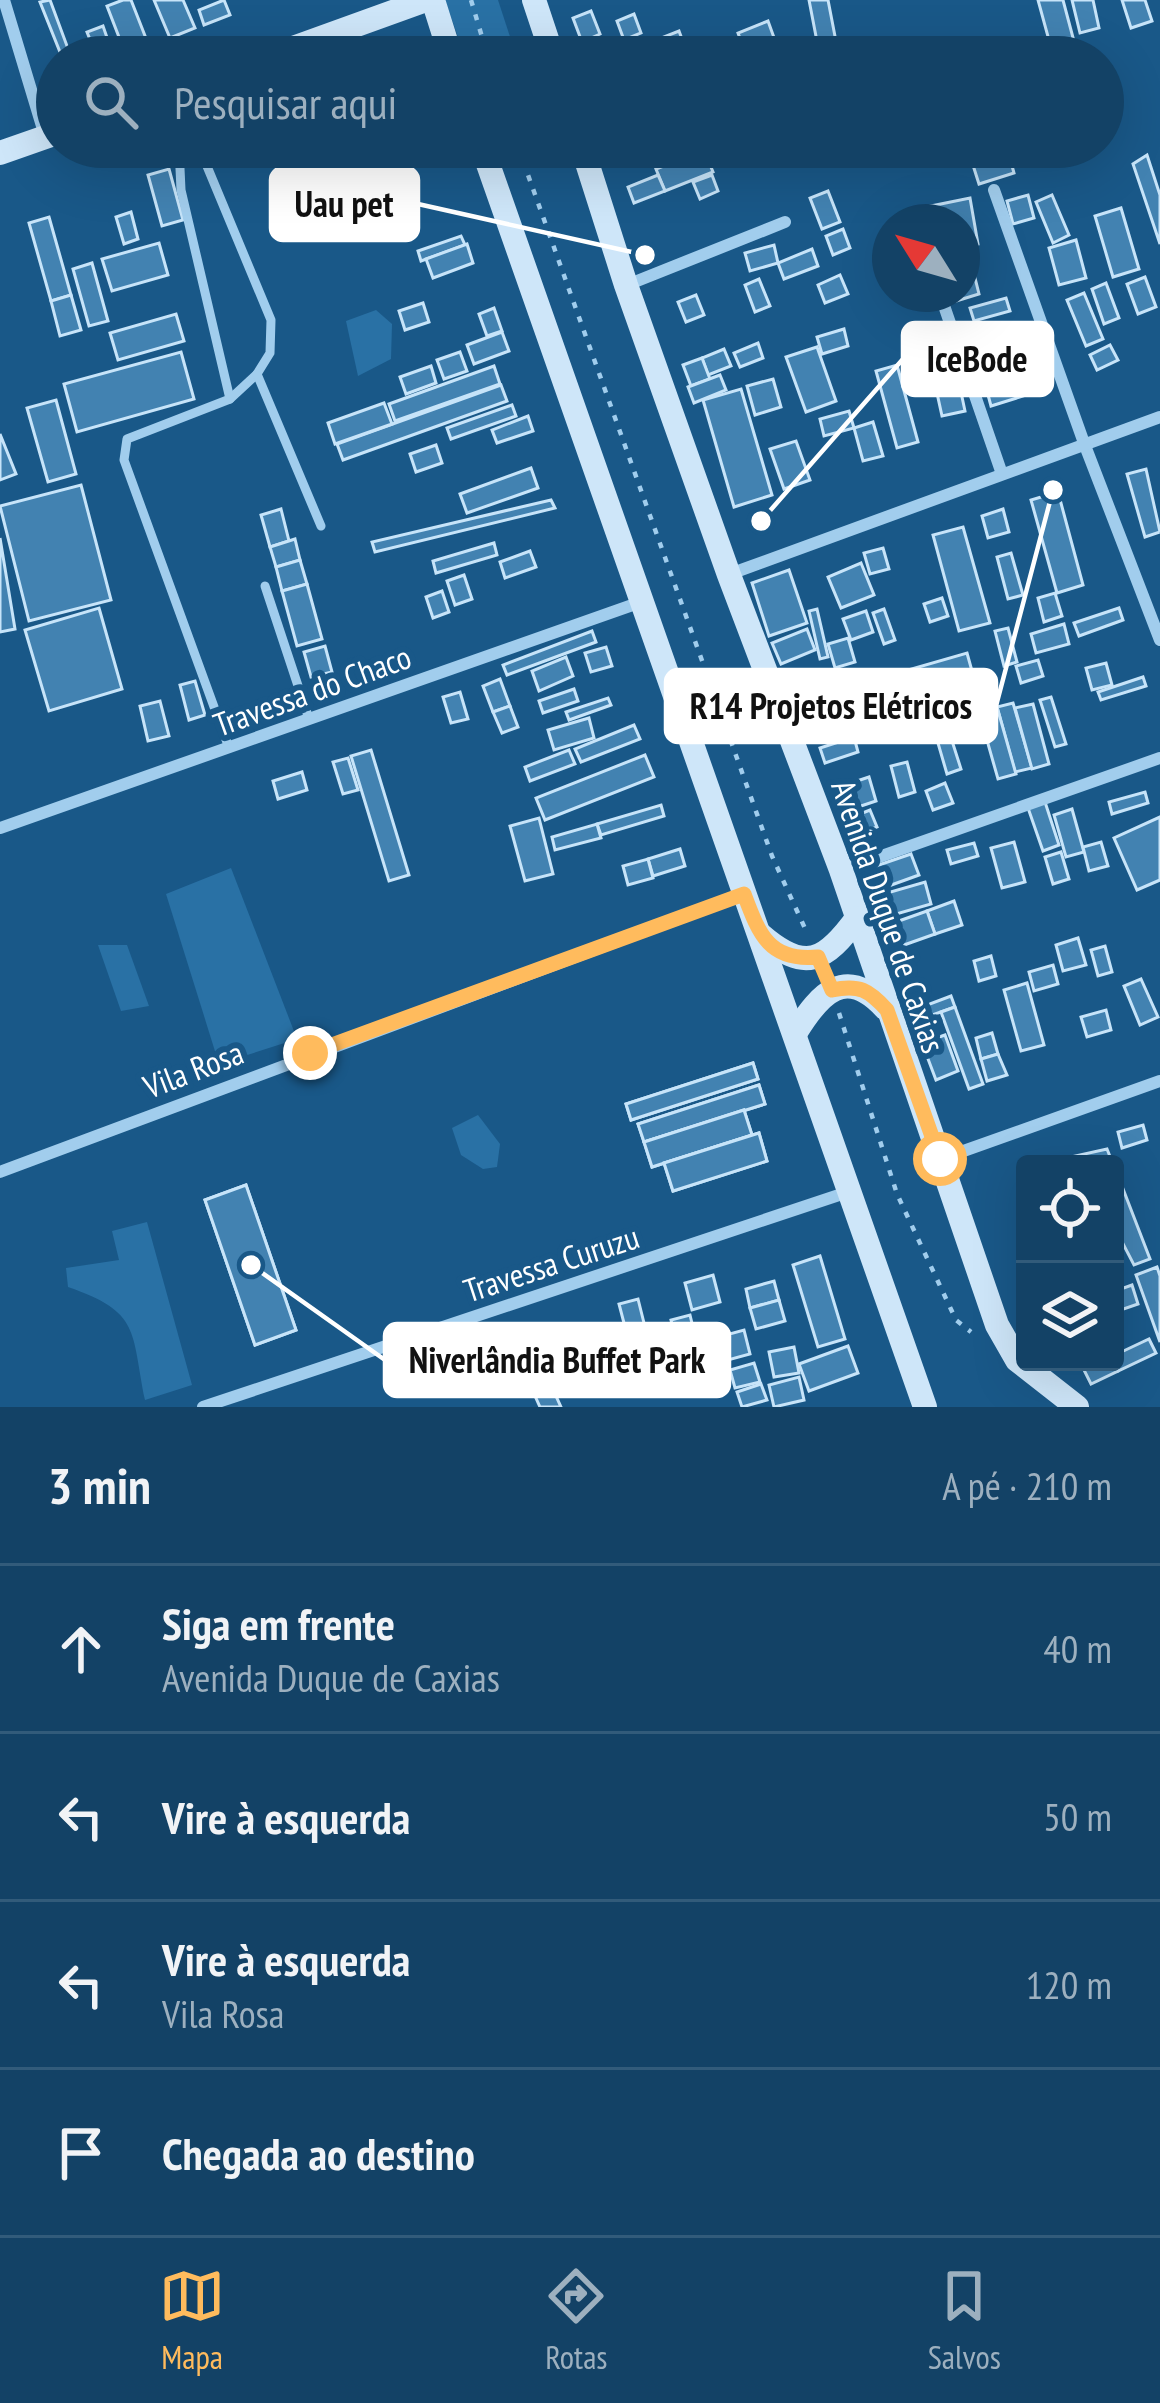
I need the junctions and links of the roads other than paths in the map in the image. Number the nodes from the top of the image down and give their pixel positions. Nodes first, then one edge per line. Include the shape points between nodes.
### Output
1 (4, 0) edge
2 (430, 0) edge
3 (535, 0) edge
4 (328, 36) edge
5 (443, 36) edge
6 (547, 36) edge
7 (36, 92) edge
8 (36, 140) edge
9 (0, 153) edge
10 (179, 168) edge
11 (208, 168) edge
12 (489, 168) edge
13 (589, 168) edge
14 (994, 190) dead end
15 (785, 222) dead end
16 (626, 286) junction
17 (946, 312) edge
18 (257, 374) junction
19 (230, 399) junction
20 (1160, 417) edge
21 (1084, 443) junction
22 (1002, 474) junction
23 (321, 526) dead end
24 (729, 574) junction
25 (265, 586) dead end
26 (641, 602) junction
27 (1160, 640) edge
28 (309, 719) junction
29 (229, 748) junction
30 (1160, 758) edge
31 (0, 828) edge
32 (841, 870) junction
33 (744, 894) junction
34 (857, 918) junction
35 (759, 934) junction
36 (887, 1010) junction
37 (796, 1032) junction
38 (1160, 1081) edge
39 (940, 1159) junction
40 (0, 1172) edge
41 (848, 1192) junction
42 (203, 1407) edge
43 (925, 1407) edge
44 (1077, 1407) edge

1 - 7 street
2 - 4 main road
2 - 5 main road
3 - 6 main road
8 - 9 main road
10 - 19 lane
11 - 18 lane via 271,320 270,352
12 - 26 main road
13 - 16 main road, Avenida Duque de Caxias
14 - 21 street
15 - 16 street
16 - 24 main road, Avenida Duque de Caxias
17 - 22 street
18 - 19 lane
18 - 23 lane
19 - 29 lane via 127,439 124,460
20 - 21 street
21 - 22 street
21 - 27 street
22 - 24 street
24 - 32 main road, Avenida Duque de Caxias
25 - 28 lane
26 - 28 street, Travessa do Chaco
26 - 33 main road
28 - 29 street, Travessa do Chaco
29 - 31 street, Travessa do Chaco
30 - 32 street
32 - 34 main road, Avenida Duque de Caxias
33 - 35 main road
33 - 40 street, Vila Rosa
34 - 35 main road via 818,957 795,959
34 - 36 main road, Avenida Duque de Caxias
35 - 37 main road
36 - 37 main road via 855,985 832,990
36 - 39 main road, Avenida Duque de Caxias
37 - 41 main road
38 - 39 street
39 - 44 main road, Avenida Duque de Caxias via 1005,1342
41 - 42 street, Travessa Curuzu
41 - 43 main road

